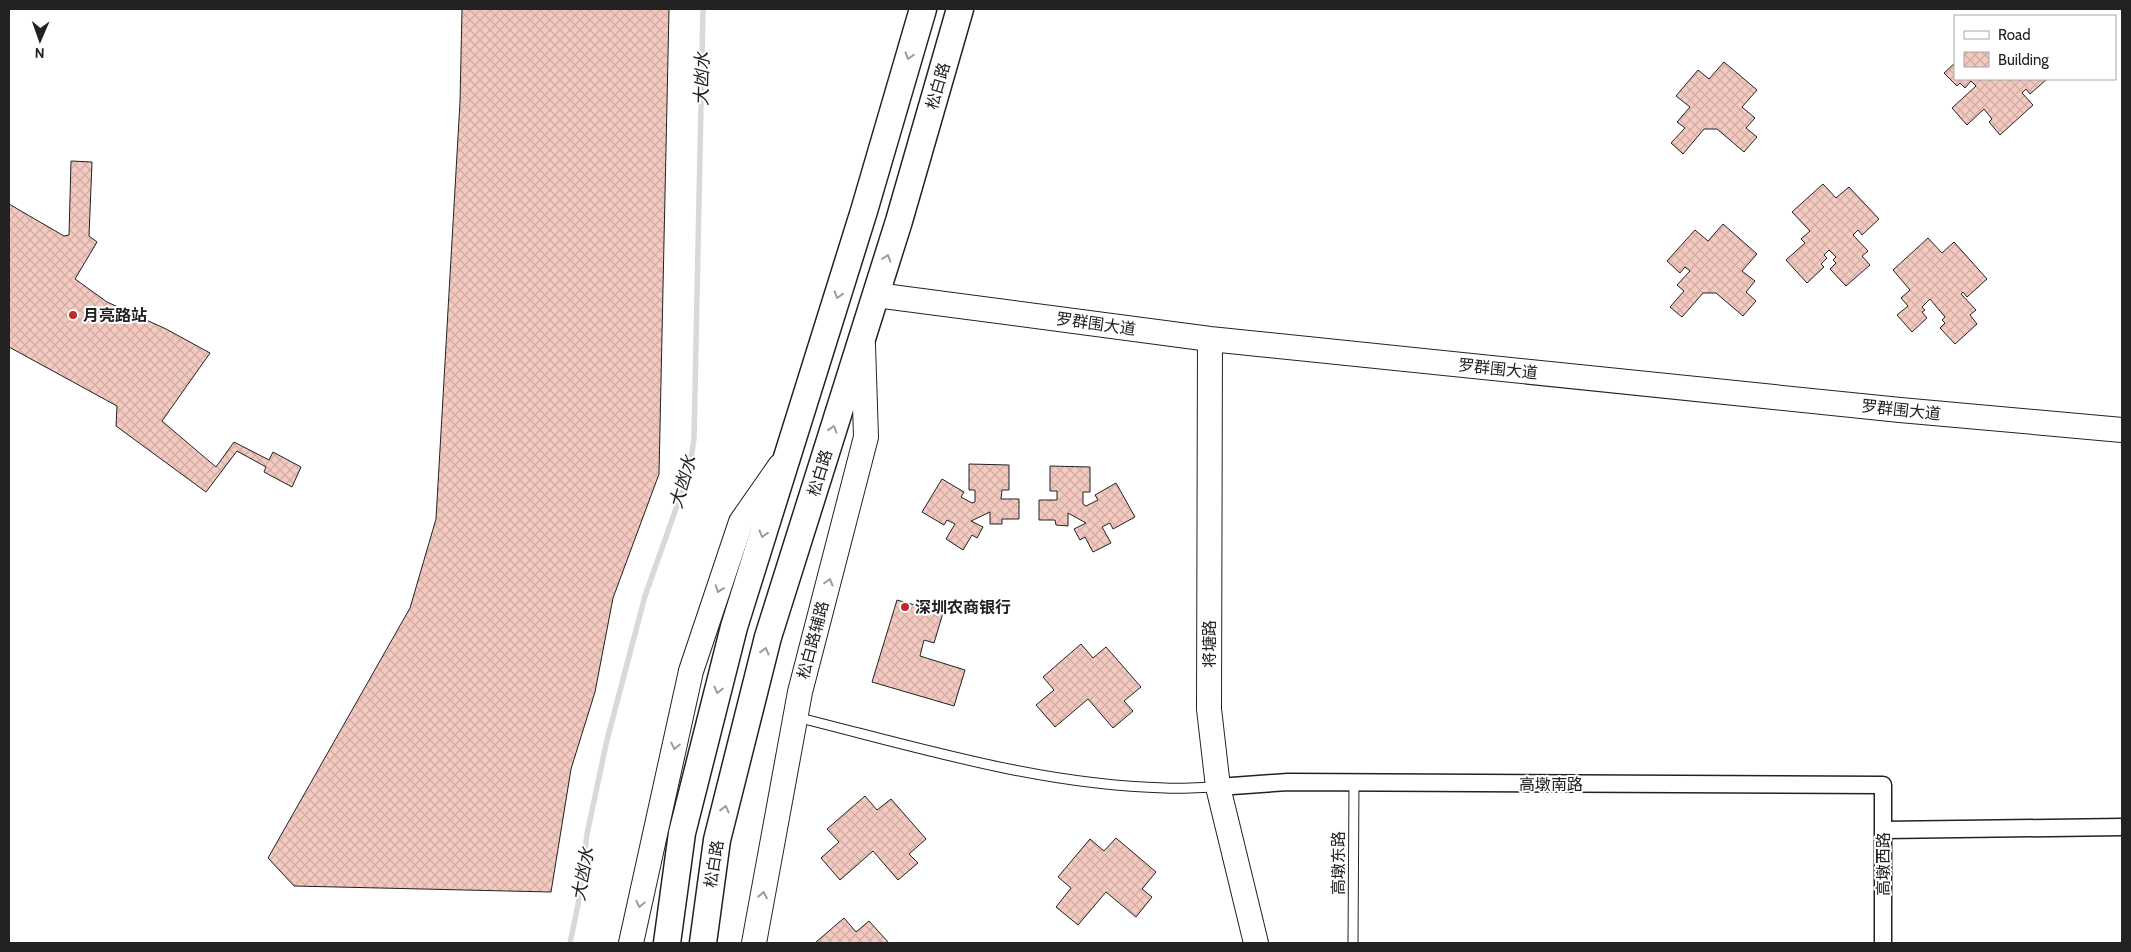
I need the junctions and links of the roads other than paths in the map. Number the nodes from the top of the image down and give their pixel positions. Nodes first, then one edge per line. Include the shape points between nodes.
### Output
1 (923, 9) edge
2 (960, 9) edge
3 (876, 295) junction
4 (862, 337) junction
5 (1210, 339) junction
6 (2122, 430) edge
7 (788, 454) junction
8 (795, 716) junction
9 (1354, 782) junction
10 (1884, 785) joint
11 (1218, 786) junction
12 (2122, 827) edge
13 (1884, 830) junction
14 (632, 943) edge
15 (667, 943) edge
16 (703, 943) edge
17 (754, 943) edge
18 (1256, 943) edge
19 (1353, 943) edge
20 (1882, 943) edge

1 -> 7 main road
3 -> 2 main road, 松白路
3 - 4 main road, 松白路
3 - 5 street, 罗群围大道
8 -> 4 street, 松白路辅路 via 866,438
16 -> 4 main road, 松白路 via 717,840 768,636
5 - 6 street, 罗群围大道
5 - 11 street, 将塘路 via 1209,709
7 -> 14 street via 741,522 691,670
7 -> 15 main road via 734,627 684,824
8 - 11 lane via 989,766 1104,784 1165,788
17 -> 8 street, 松白路辅路
9 - 10 street, 高墩南路
9 - 11 street, 高墩南路
9 - 19 lane, 高墩东路
10 - 13 street, 高墩西路
11 - 18 street, 将塘路
12 - 13 street
13 - 20 street, 高墩西路

